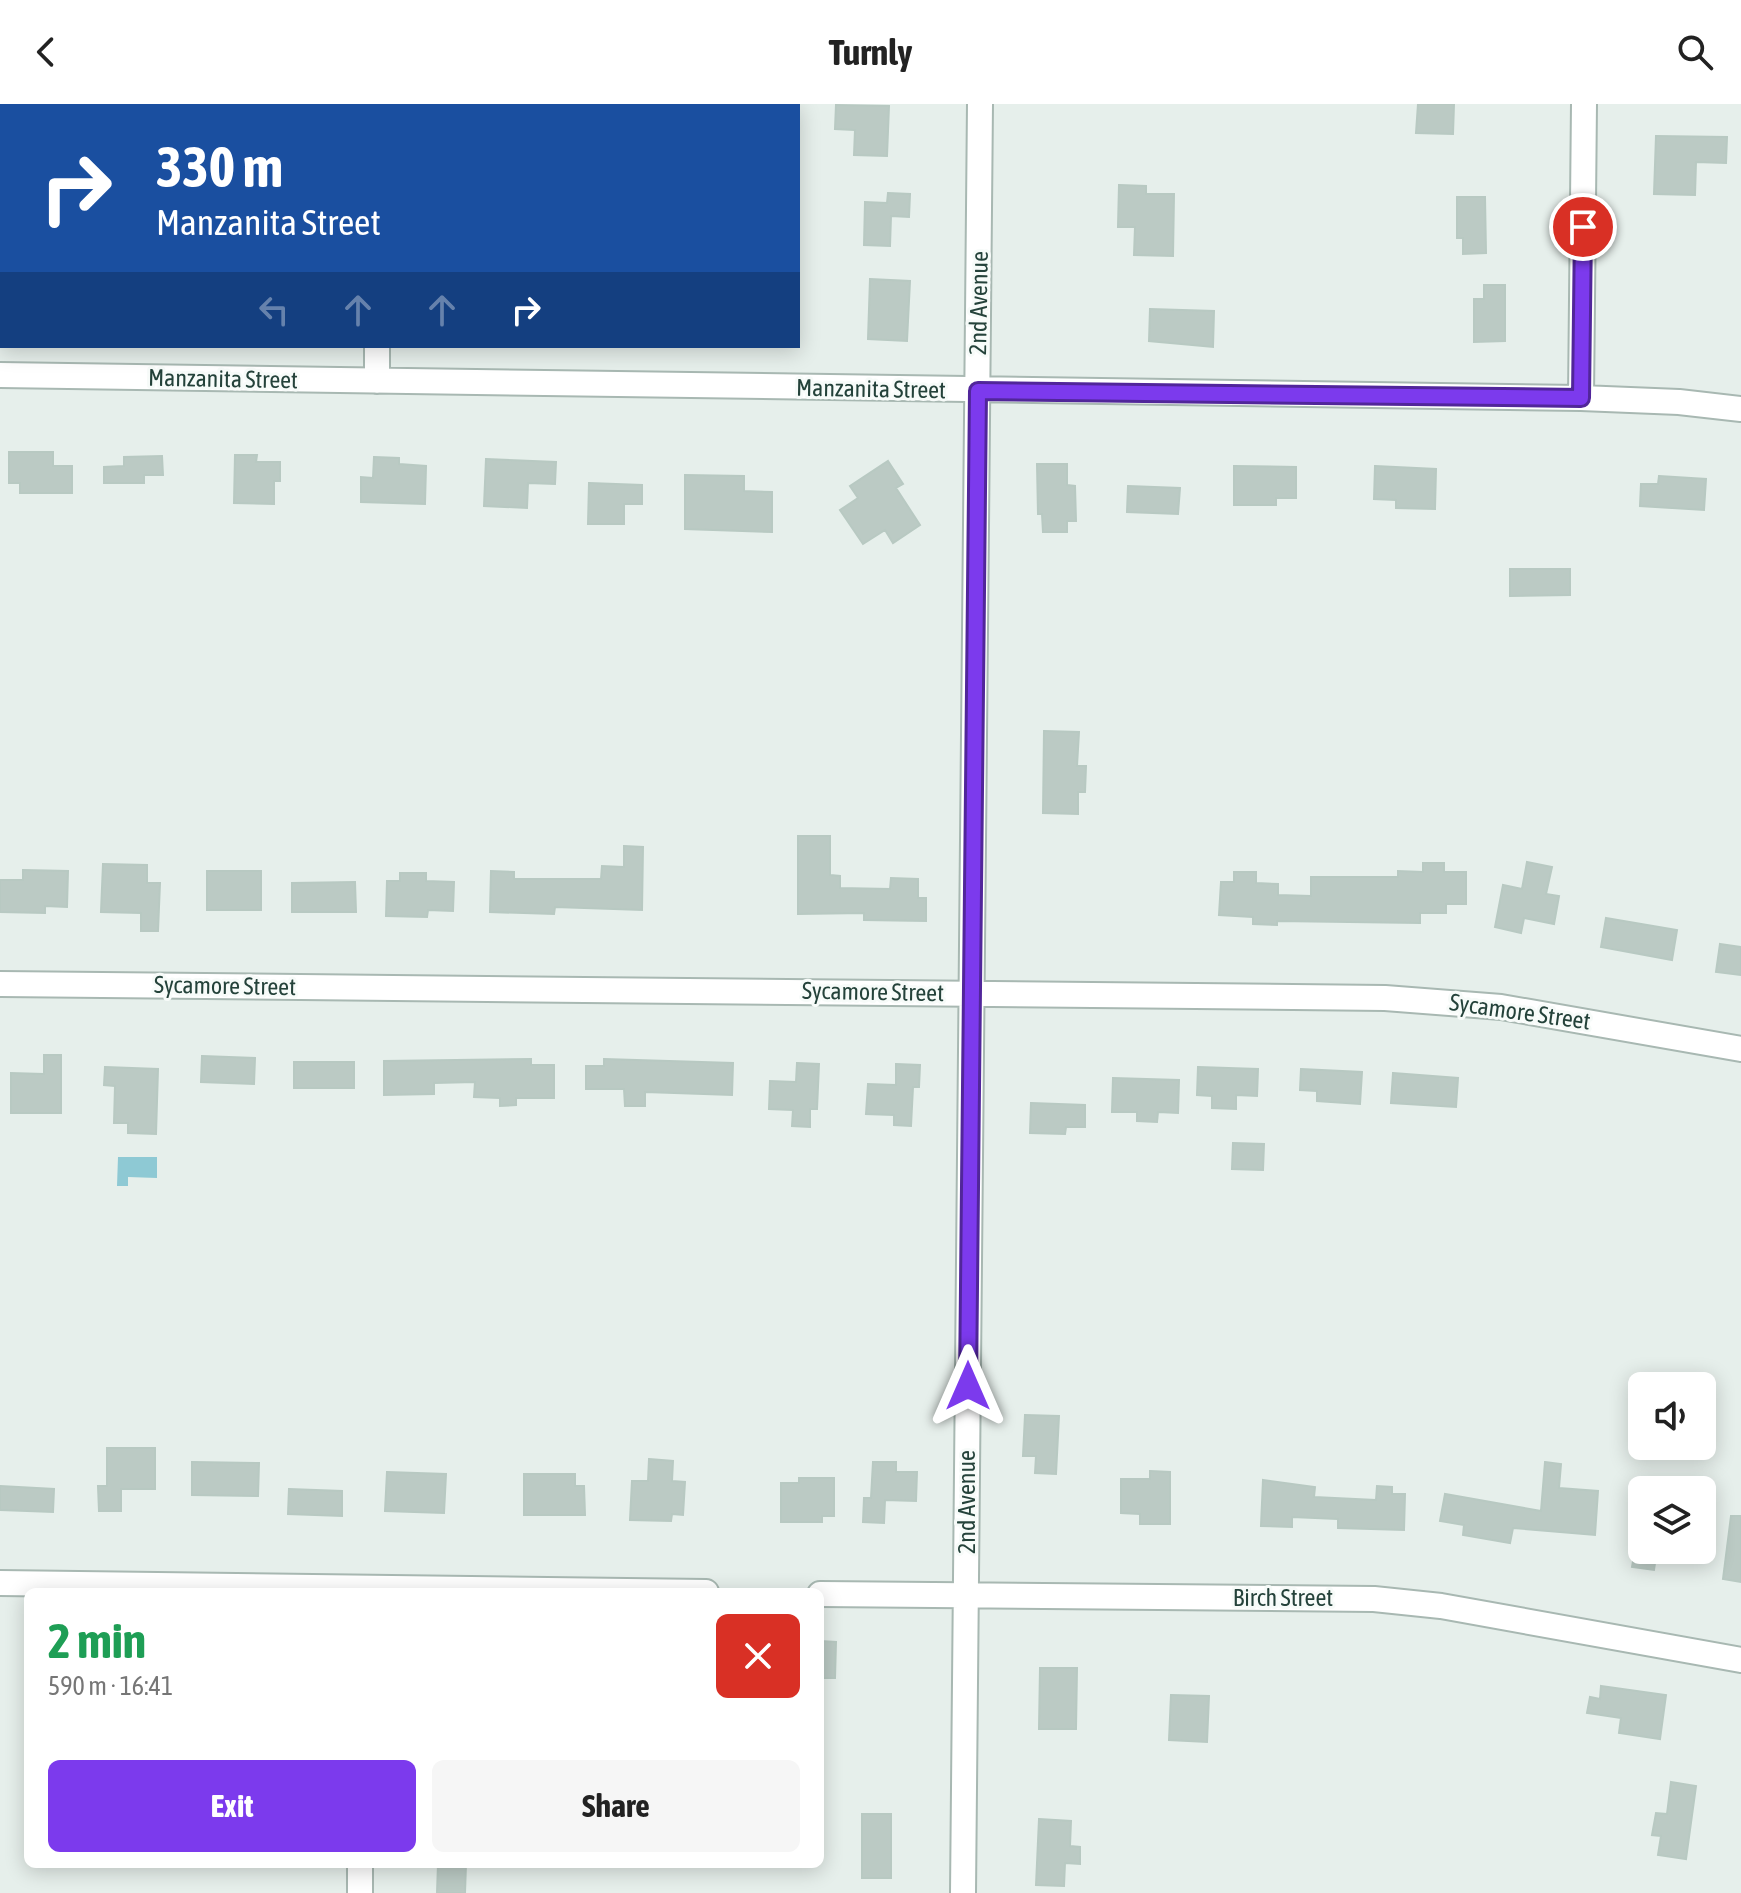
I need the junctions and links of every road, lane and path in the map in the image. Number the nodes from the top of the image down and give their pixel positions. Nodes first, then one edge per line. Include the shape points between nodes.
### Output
1 (980, 104) edge
2 (1584, 104) edge
3 (377, 348) edge
4 (0, 375) edge
5 (377, 381) junction
6 (978, 391) junction
7 (1581, 398) junction
8 (1741, 409) edge
9 (0, 984) edge
10 (971, 993) junction
11 (1741, 1049) edge
12 (0, 1583) edge
13 (259, 1588) edge
14 (824, 1594) edge
15 (966, 1596) junction
16 (1741, 1660) edge
17 (360, 1868) edge
18 (360, 1893) edge
19 (963, 1893) edge

1 - 6 street, 2nd Avenue
2 - 7 street
3 - 5 street
4 - 5 street, Manzanita Street
5 - 6 street, Manzanita Street
6 - 7 street, Manzanita Street
6 - 10 street, 2nd Avenue
7 - 8 street, Manzanita Street
9 - 10 street, Sycamore Street
10 - 11 street, Sycamore Street via 1424,999 1501,1007
10 - 15 street, 2nd Avenue
12 - 13 street
14 - 15 street, Birch Street
15 - 16 street, Birch Street via 1410,1602
15 - 19 street, 2nd Avenue
17 - 18 street

